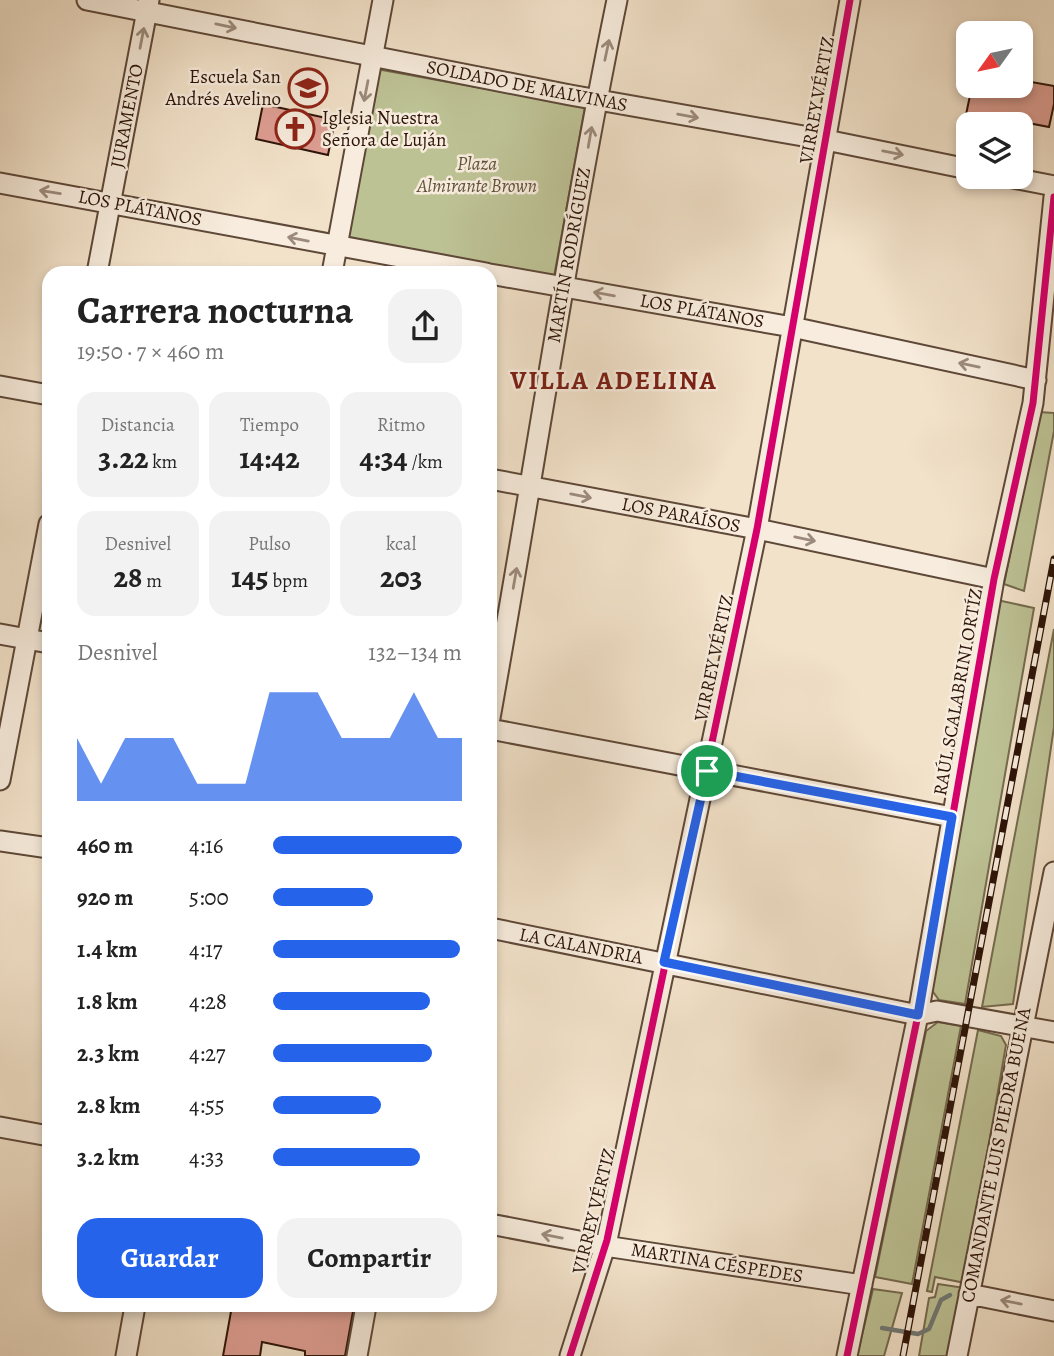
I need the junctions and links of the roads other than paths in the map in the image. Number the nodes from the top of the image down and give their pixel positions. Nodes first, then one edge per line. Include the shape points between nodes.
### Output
1 (87, 0) edge
2 (383, 0) edge
3 (617, 0) edge
4 (850, 0) edge
5 (148, 5) edge
6 (372, 56) junction
7 (597, 100) junction
8 (826, 140) junction
9 (956, 167) edge
10 (1033, 182) edge
11 (0, 183) edge
12 (1054, 186) edge
13 (1054, 197) edge
14 (111, 202) junction
15 (337, 246) junction
16 (98, 266) edge
17 (333, 266) edge
18 (449, 266) edge
19 (497, 275) edge
20 (562, 287) junction
21 (792, 327) junction
22 (1036, 380) junction
23 (0, 386) edge
24 (42, 394) edge
25 (497, 481) edge
26 (531, 487) junction
27 (757, 529) junction
28 (42, 561) edge
29 (994, 579) junction
30 (0, 634) edge
31 (27, 639) junction
32 (42, 642) edge
33 (497, 679) edge
34 (497, 730) edge
35 (707, 771) junction
36 (0, 780) edge
37 (952, 817) junction
38 (0, 841) edge
39 (42, 847) edge
40 (1054, 872) edge
41 (497, 929) edge
42 (664, 962) junction
43 (918, 1015) junction
44 (1022, 1026) junction
45 (1054, 1032) edge
46 (0, 1127) edge
47 (42, 1135) edge
48 (497, 1225) edge
49 (605, 1246) junction
50 (862, 1285) junction
51 (969, 1294) junction
52 (1054, 1311) edge
53 (134, 1312) edge
54 (365, 1312) edge
55 (126, 1356) edge
56 (357, 1356) edge
57 (570, 1356) edge
58 (847, 1356) edge
59 (957, 1356) edge

1 - 5 street, SOLDADO DE MALVINAS
2 - 6 street
7 -> 3 street, MARTÍN RODRÍGUEZ
4 - 8 street, VIRREY VÉRTIZ
5 -> 6 street, SOLDADO DE MALVINAS
14 -> 5 street, JURAMENTO
6 - 7 street, SOLDADO DE MALVINAS
6 -> 15 street
7 -> 8 street, SOLDADO DE MALVINAS
20 -> 7 street, MARTÍN RODRÍGUEZ
8 -> 9 street, SOLDADO DE MALVINAS
8 - 21 street, VIRREY VÉRTIZ
10 - 12 street
14 -> 11 street, LOS PLÁTANOS
13 - 22 street, RAÚL SCALABRINI ORTÍZ
15 -> 14 street, LOS PLÁTANOS
14 - 16 street, JURAMENTO
15 - 17 street
15 - 18 street, LOS PLÁTANOS
19 - 20 street, LOS PLÁTANOS
21 -> 20 street, LOS PLÁTANOS
20 - 26 street, MARTÍN RODRÍGUEZ
22 -> 21 street, LOS PLÁTANOS
21 - 27 street, VIRREY VÉRTIZ
22 - 29 street, RAÚL SCALABRINI ORTÍZ
23 - 24 street
25 - 26 street, LOS PARAÍSOS
26 -> 27 street, LOS PARAÍSOS
33 -> 26 street, MARTÍN RODRÍGUEZ
27 -> 29 street, LOS PARAÍSOS
27 - 35 street, VIRREY VÉRTIZ
28 - 31 street
29 - 37 street, RAÚL SCALABRINI ORTÍZ
30 - 31 street
31 - 32 street
31 - 36 street
34 - 35 street
35 - 37 street
35 - 42 street, VIRREY VÉRTIZ
37 - 43 street, RAÚL SCALABRINI ORTÍZ
38 - 39 street
40 - 44 street, COMANDANTE LUIS PIEDRA BUENA
41 - 42 street, LA CALANDRIA
42 - 43 street, LA CALANDRIA
42 - 49 street, VIRREY VÉRTIZ
43 - 44 street, LA CALANDRIA via 937,1011
43 - 50 street, RAÚL SCALABRINI ORTÍZ
44 - 45 street
44 - 51 street, COMANDANTE LUIS PIEDRA BUENA
46 - 47 street
49 -> 48 street, MARTINA CÉSPEDES
49 - 50 street, MARTINA CÉSPEDES
49 - 57 street, VIRREY VÉRTIZ
50 - 58 street, RAÚL SCALABRINI ORTÍZ
52 -> 51 street
51 - 59 street, COMANDANTE LUIS PIEDRA BUENA
53 - 55 street
54 - 56 street

